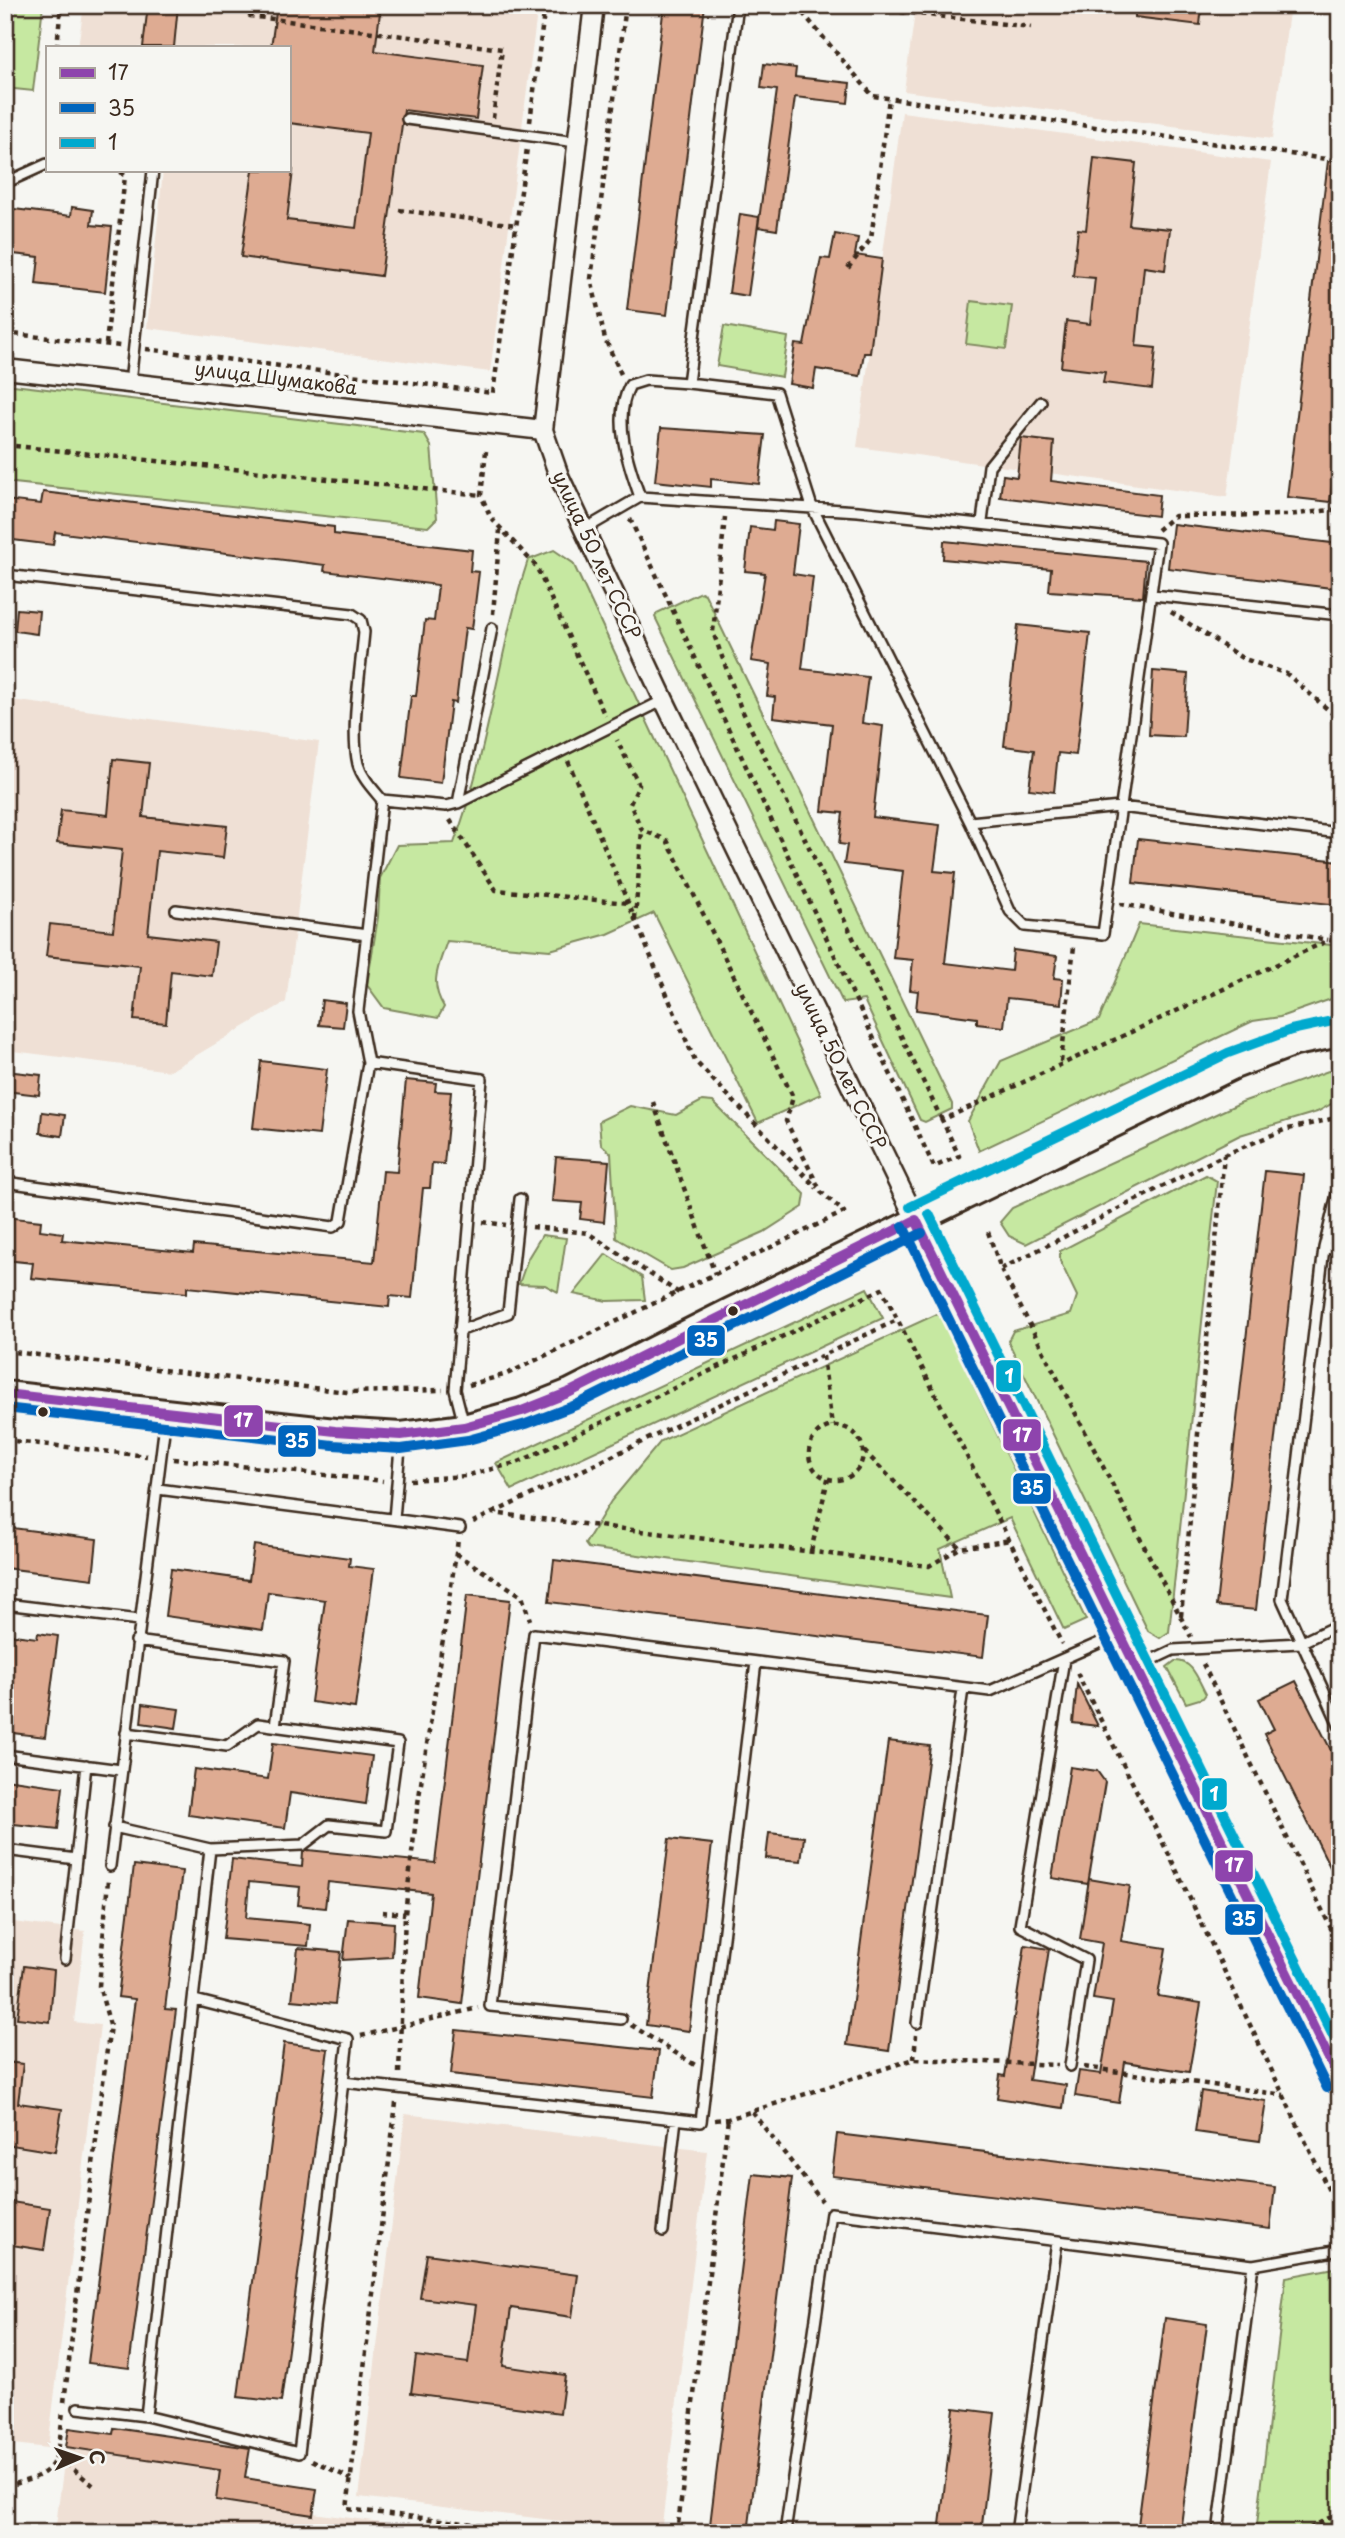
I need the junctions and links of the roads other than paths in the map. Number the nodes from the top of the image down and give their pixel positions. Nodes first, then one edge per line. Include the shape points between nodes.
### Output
1 (594, 5) edge
2 (738, 5) edge
3 (407, 119) dead end
4 (576, 142) junction
5 (46, 164) edge
6 (153, 172) edge
7 (5, 183) edge
8 (5, 369) edge
9 (130, 383) junction
10 (688, 383) junction
11 (1041, 402) dead end
12 (543, 430) junction
13 (640, 497) junction
14 (813, 507) junction
15 (982, 522) junction
16 (585, 529) junction
17 (5, 575) edge
18 (1153, 595) junction
19 (1340, 615) edge
20 (492, 628) road end
21 (664, 700) junction
22 (382, 800) junction
23 (458, 803) junction
24 (1120, 807) junction
25 (970, 822) junction
26 (1340, 833) edge
27 (176, 910) dead end
28 (367, 935) junction
29 (1340, 1034) edge
30 (368, 1063) junction
31 (5, 1182) edge
32 (1340, 1182) edge
33 (520, 1199) dead end
34 (916, 1220) junction
35 (1324, 1248) junction
36 (1340, 1249) edge
37 (459, 1331) junction
38 (5, 1394) edge
39 (166, 1413) junction
40 (464, 1427) junction
41 (401, 1435) junction
42 (158, 1489) junction
43 (394, 1519) junction
44 (460, 1528) road end
45 (5, 1604) edge
46 (139, 1620) junction
47 (1340, 1623) edge
48 (1119, 1634) junction
49 (136, 1642) junction
50 (1300, 1643) junction
51 (1066, 1658) junction
52 (756, 1662) junction
53 (1135, 1668) junction
54 (963, 1689) junction
55 (275, 1726) junction
56 (1340, 1727) edge
57 (126, 1733) junction
58 (5, 1755) edge
59 (86, 1765) junction
60 (121, 1770) junction
61 (114, 1827) junction
62 (210, 1849) junction
63 (5, 1850) edge
64 (76, 1859) junction
65 (110, 1866) road end
66 (65, 1959) dead end
67 (195, 2000) junction
68 (621, 2019) road end
69 (918, 2024) road end
70 (1070, 2066) road end
71 (343, 2082) junction
72 (1340, 2082) edge
73 (676, 2119) junction
74 (663, 2231) dead end
75 (1057, 2242) junction
76 (1340, 2250) edge
77 (1252, 2265) junction
78 (78, 2408) dead end
79 (146, 2416) junction
80 (785, 2533) edge
81 (1016, 2533) edge
82 (1217, 2533) edge

1 - 4 street, улица 50 лет СССР
2 - 10 lane
3 - 4 lane
4 - 12 street, улица 50 лет СССР
5 - 7 lane
6 - 9 lane
8 - 9 street, улица Шумакова
9 - 12 street, улица Шумакова
10 - 13 lane via 646,380 630,385 623,398 625,452
10 - 14 lane via 776,393
11 - 15 lane via 989,466
12 - 16 street, улица 50 лет СССР
13 - 14 lane
13 - 16 lane
14 - 15 lane
14 - 25 lane
15 - 18 lane via 1158,543
16 - 21 street, улица 50 лет СССР
17 - 22 lane via 352,614 361,620 364,632 356,740 359,765
18 - 19 lane
18 - 24 lane
20 - 23 lane
21 - 23 lane
21 - 34 street, улица 50 лет СССР
22 - 23 lane via 440,806
22 - 28 lane
24 - 25 lane
24 - 25 lane via 1104,933 1025,926 1010,911
24 - 26 lane
27 - 28 lane
28 - 30 lane via 358,1011
29 - 34 street via 1294,1043 1234,1066
30 - 31 lane via 341,1222 333,1227
30 - 37 lane via 482,1079
32 - 35 lane
33 - 37 lane via 508,1313
34 - 40 street via 570,1392
34 - 48 street, улица 50 лет СССР
35 - 36 lane
35 - 50 lane via 1282,1600
37 - 40 lane via 455,1390
38 - 39 street
39 - 41 street
39 - 42 lane
40 - 41 street
41 - 43 lane
42 - 43 lane
42 - 46 lane
43 - 44 lane
45 - 46 lane
46 - 49 lane
47 - 50 lane
48 - 51 lane
48 - 53 street, улица 50 лет СССР
49 - 55 lane via 284,1661
49 - 57 lane
50 - 53 lane via 1173,1650
50 - 56 lane
51 - 54 lane via 990,1691
51 - 70 lane via 1020,1926 1086,1960
52 - 54 lane
52 - 68 lane via 534,1634 489,2006
52 - 73 lane via 701,2122
53 - 72 street, улица 50 лет СССР
54 - 69 lane
55 - 57 lane via 258,1724 227,1746
55 - 62 lane via 398,1743 386,1831 329,1825 303,1845
57 - 60 lane
58 - 59 lane
59 - 60 lane
59 - 64 lane
60 - 61 lane
61 - 62 lane
61 - 65 lane
62 - 67 lane
63 - 64 lane
64 - 66 lane
67 - 71 lane via 348,2039
67 - 79 lane
71 - 73 lane
71 - 79 lane via 299,2453
73 - 74 lane
75 - 77 lane
75 - 80 lane via 831,2213
75 - 81 lane
76 - 77 lane
77 - 82 lane
78 - 79 lane

